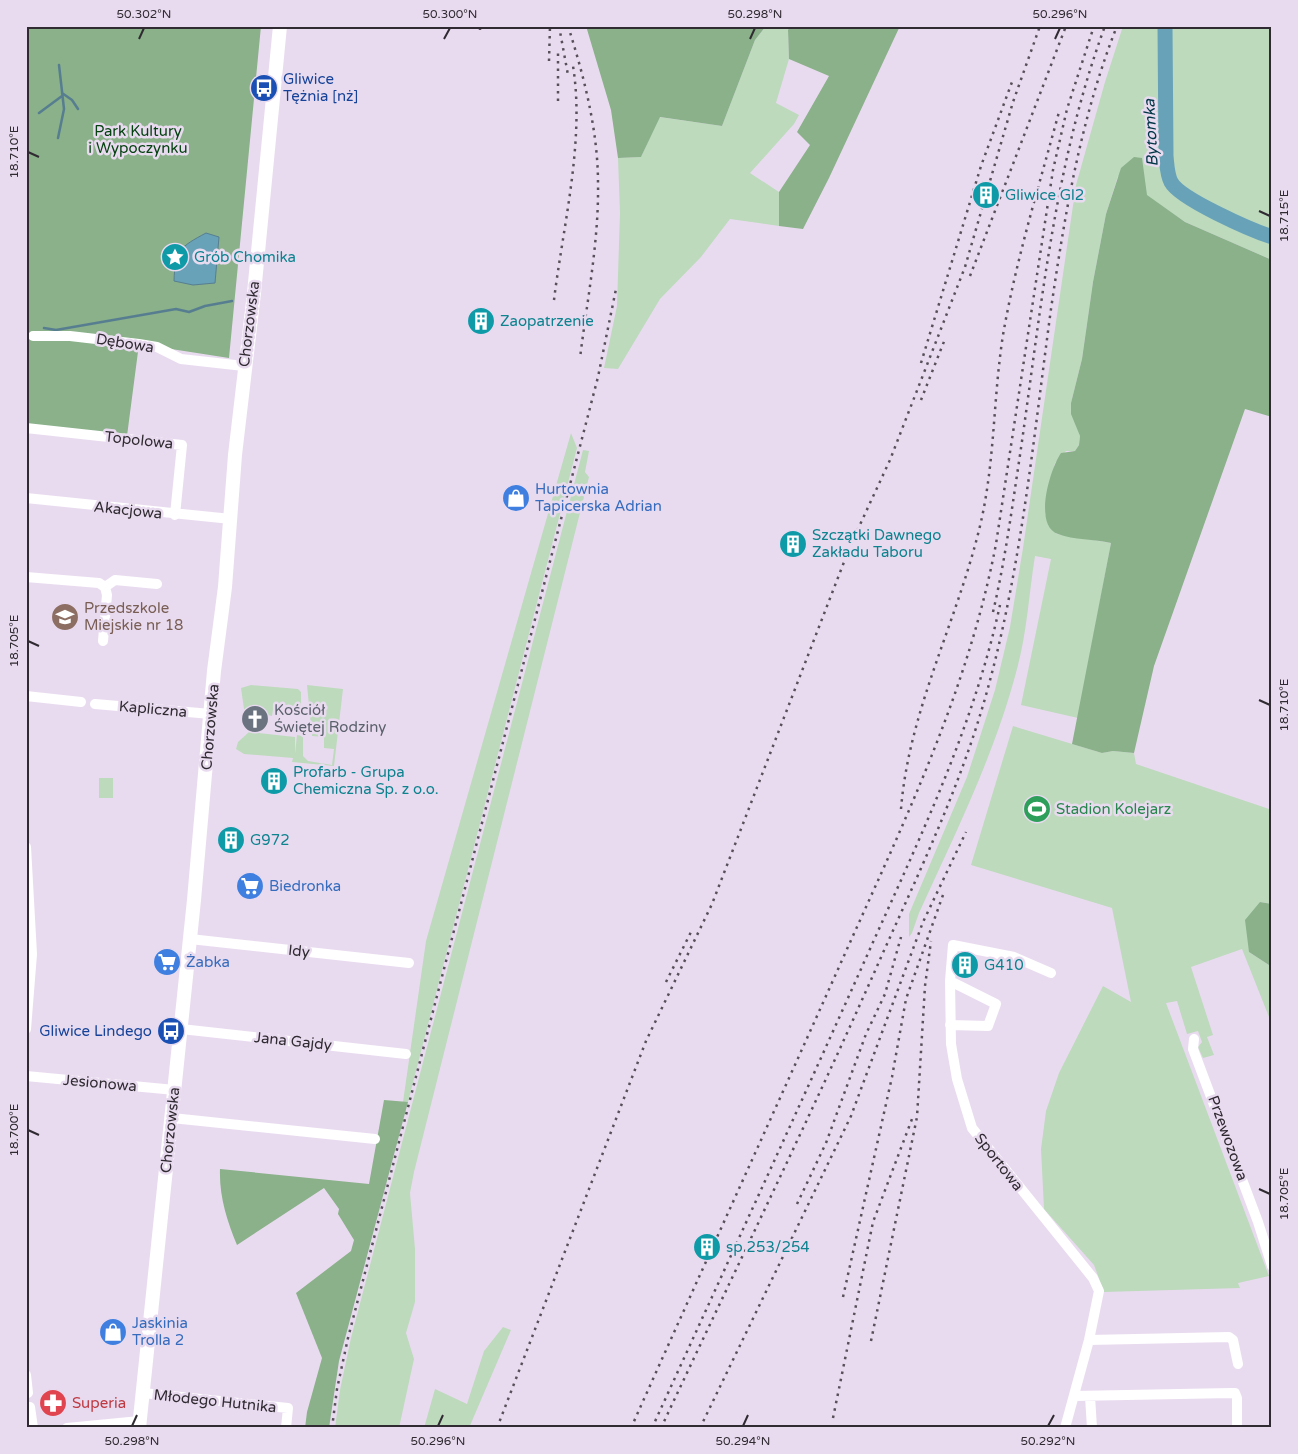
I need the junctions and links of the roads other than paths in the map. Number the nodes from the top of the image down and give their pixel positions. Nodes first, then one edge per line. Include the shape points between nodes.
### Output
1 (280, 26) edge
2 (33, 336) dead end
3 (244, 366) junction
4 (26, 428) edge
5 (26, 498) edge
6 (175, 515) junction
7 (231, 519) junction
8 (26, 577) edge
9 (157, 584) dead end
10 (106, 587) junction
11 (104, 642) dead end
12 (26, 696) edge
13 (81, 702) dead end
14 (96, 704) dead end
15 (210, 714) junction
16 (26, 847) edge
17 (28, 894) edge
18 (190, 939) junction
19 (409, 963) dead end
20 (1051, 973) dead end
21 (950, 981) junction
22 (28, 992) edge
23 (950, 1025) junction
24 (26, 1029) edge
25 (181, 1029) junction
26 (1194, 1039) dead end
27 (406, 1054) dead end
28 (26, 1076) edge
29 (175, 1090) junction
30 (172, 1118) junction
31 (375, 1139) dead end
32 (1272, 1266) edge
33 (1089, 1340) junction
34 (1238, 1364) dead end
35 (26, 1376) edge
36 (28, 1393) dead end
37 (143, 1394) junction
38 (1074, 1396) junction
39 (1090, 1396) junction
40 (30, 1407) dead end
41 (140, 1424) edge
42 (33, 1428) edge
43 (67, 1428) edge
44 (286, 1428) edge
45 (1065, 1428) edge
46 (1092, 1428) edge
47 (1237, 1428) edge

1 - 3 main road, Chorzowska
2 - 3 street, Dębowa via 70,336 139,344 158,347 181,360
3 - 7 main road, Chorzowska
4 - 6 street, Topolowa via 182,445
5 - 6 street, Akacjowa
6 - 7 street, Akacjowa
7 - 15 main road, Chorzowska
8 - 10 street via 99,583
9 - 10 street via 115,580
10 - 11 street
12 - 13 street
14 - 15 street, Kapliczna
15 - 18 main road, Chorzowska
16 - 17 street
17 - 22 street via 32,934
18 - 19 street, Idy
18 - 25 main road, Chorzowska
20 - 21 street, Sportowa via 1014,957 953,945
21 - 23 street, Sportowa
21 - 23 street via 996,1004 988,1026
22 - 24 street
23 - 33 street, Sportowa via 957,1079 972,1128 1093,1278 1098,1291
25 - 27 street, Jana Gajdy
25 - 29 main road, Chorzowska
26 - 32 street, Przewozowa via 1193,1049
28 - 29 street, Jesionowa
29 - 30 main road, Chorzowska
30 - 31 street
30 - 37 main road, Chorzowska
33 - 34 street via 1229,1337 1233,1340
33 - 38 street, Sportowa
35 - 36 street
37 - 41 main road, Chorzowska
37 - 44 street, Młodego Hutnika via 288,1408
38 - 39 street
38 - 45 street, Sportowa
39 - 46 street
39 - 47 street via 1235,1393
40 - 42 street
41 - 43 street

